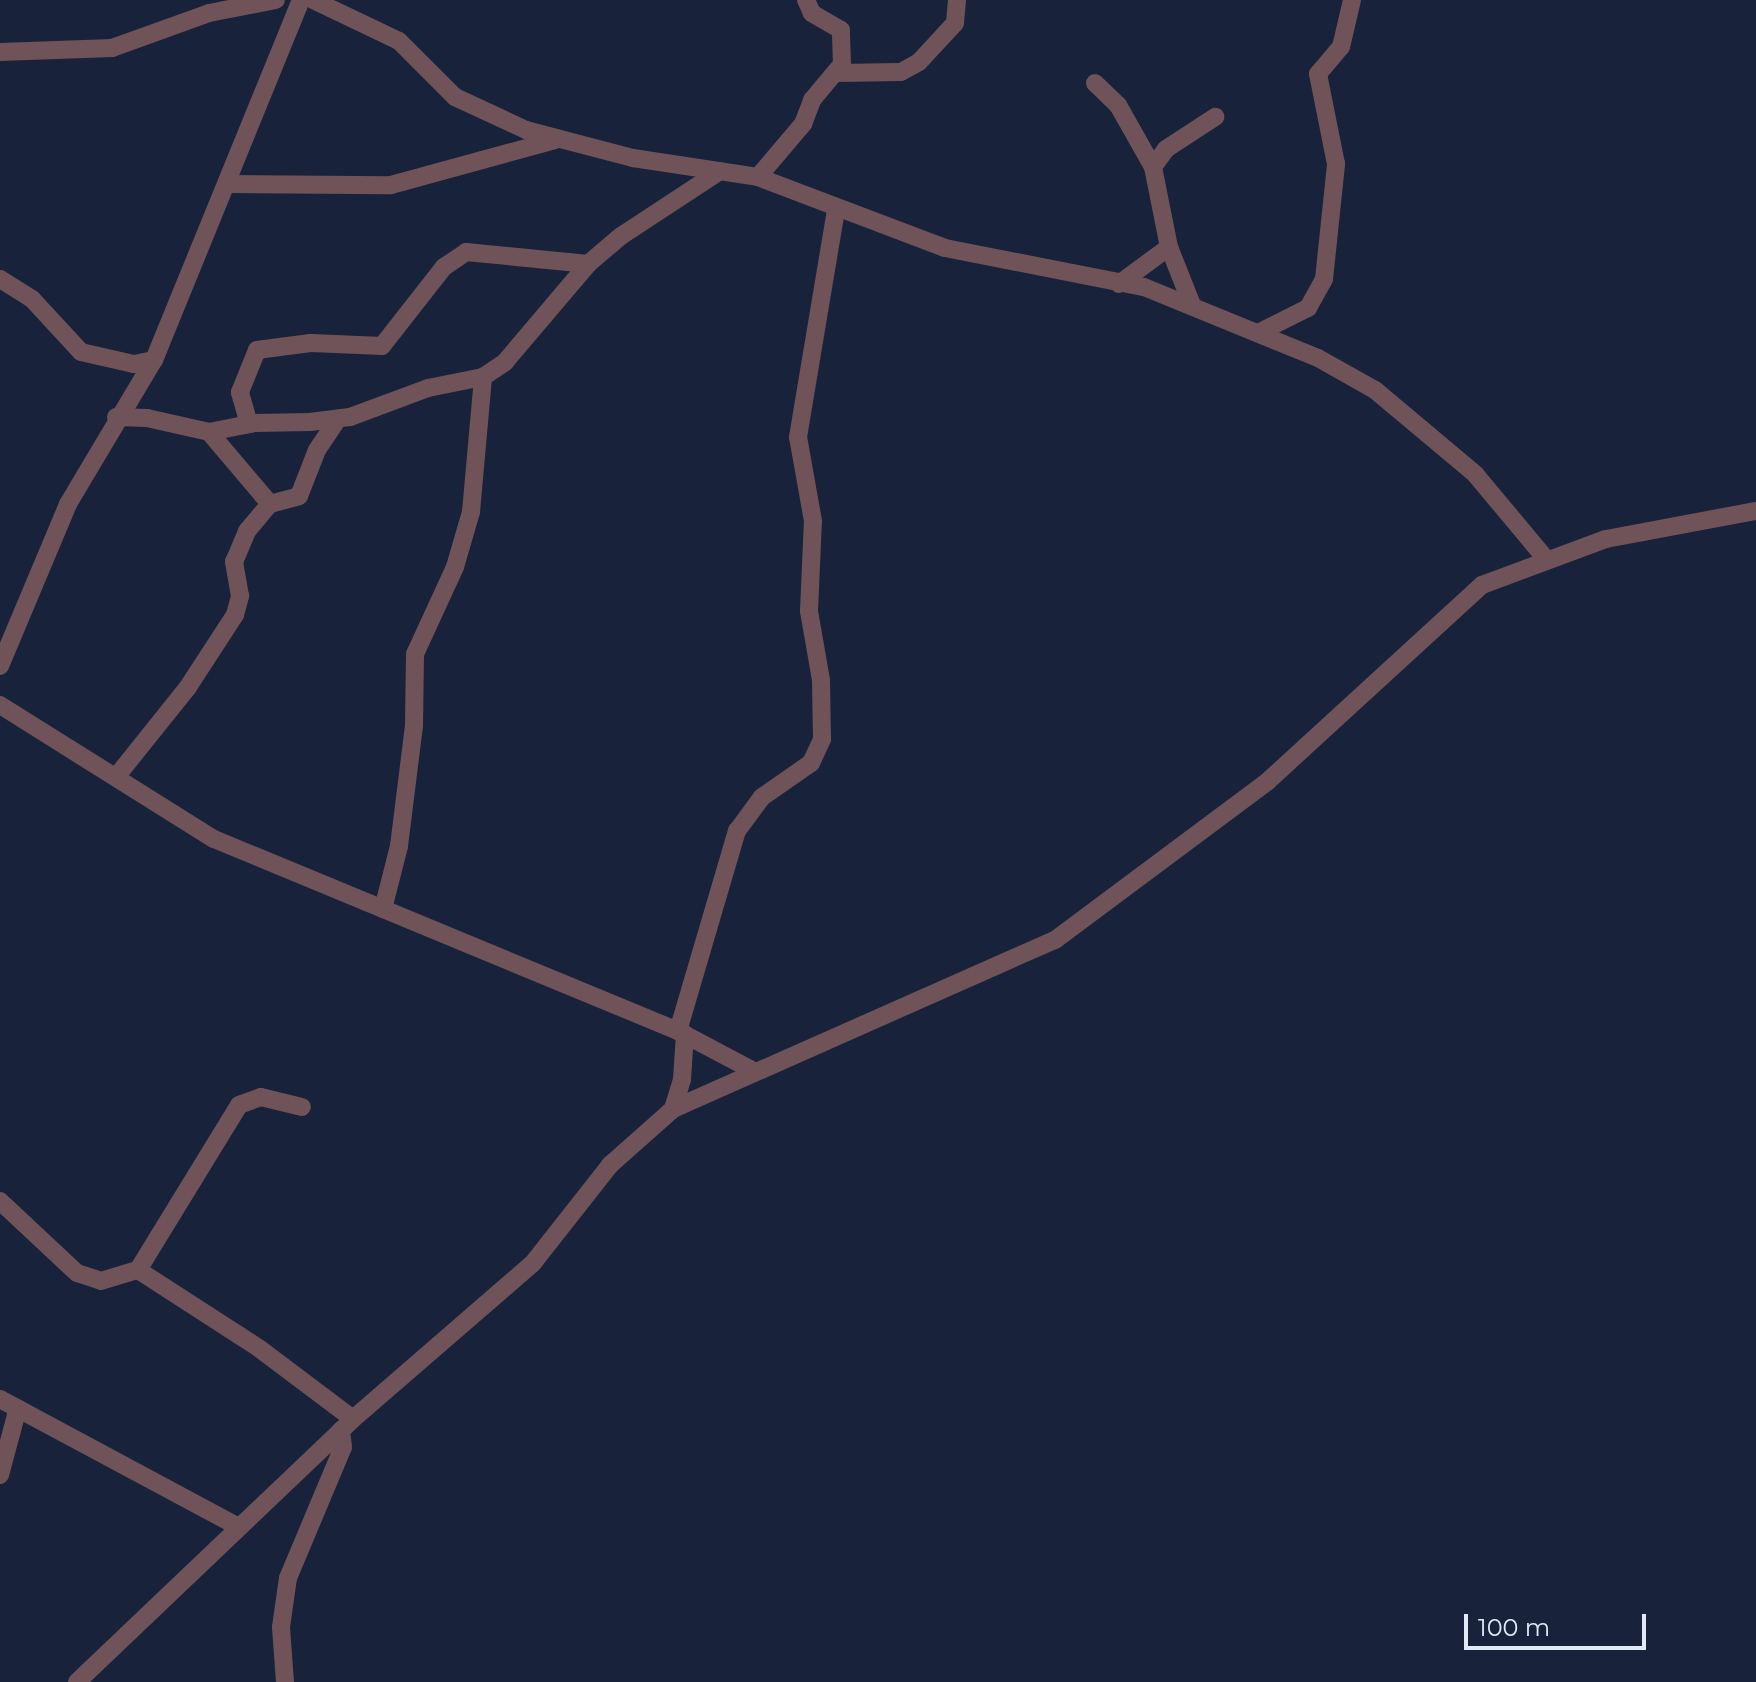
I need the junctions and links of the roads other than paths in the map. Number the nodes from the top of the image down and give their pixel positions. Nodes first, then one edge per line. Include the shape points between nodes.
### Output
1 (301, 0) edge
2 (313, 0) edge
3 (806, 0) edge
4 (957, 0) edge
5 (1352, 0) edge
6 (269, 1) edge
7 (0, 52) edge
8 (838, 73) junction
9 (1095, 83) dead end
10 (1215, 117) dead end
11 (558, 139) junction
12 (1153, 167) junction
13 (720, 171) junction
14 (758, 177) junction
15 (228, 184) junction
16 (836, 209) junction
17 (1169, 247) junction
18 (588, 264) junction
19 (0, 279) edge
20 (1119, 284) junction
21 (1192, 305) junction
22 (1260, 332) junction
23 (154, 360) junction
24 (483, 377) junction
25 (131, 393) junction
26 (116, 417) junction
27 (147, 418) junction
28 (338, 419) junction
29 (249, 424) junction
30 (209, 432) junction
31 (270, 504) junction
32 (1756, 511) edge
33 (1547, 560) junction
34 (5, 641) edge
35 (0, 666) edge
36 (0, 705) edge
37 (116, 777) junction
38 (383, 909) junction
39 (682, 1032) junction
40 (754, 1071) junction
41 (302, 1107) dead end
42 (673, 1109) junction
43 (0, 1201) edge
44 (138, 1270) junction
45 (0, 1399) edge
46 (18, 1408) junction
47 (347, 1425) junction
48 (0, 1475) edge
49 (237, 1526) junction
50 (77, 1682) edge
51 (285, 1682) edge

1 - 15 street
2 - 11 street via 399,41 455,97
3 - 8 street via 812,13 841,30 845,51
4 - 8 street via 955,23 919,62 901,72
5 - 22 street via 1341,47 1318,74 1336,164 1324,279 1308,308
6 - 7 street via 209,13 112,48
8 - 14 street via 818,92 803,124
9 - 12 street via 1118,105
10 - 12 street via 1166,149
11 - 13 street via 633,158
11 - 15 street via 391,185
12 - 17 street
13 - 14 street
13 - 18 street
14 - 16 street
15 - 23 street
16 - 20 street via 945,248
16 - 39 street via 798,437 813,521 809,611 821,680 822,739 811,763 762,797 742,821
17 - 20 street
17 - 21 street
18 - 24 street via 505,362
18 - 29 street via 466,252 444,267 382,346 311,343 257,350 240,392
19 - 23 street via 32,299 81,352 134,364
20 - 21 street via 1144,287
21 - 22 street
22 - 33 street via 1375,390 1475,474
23 - 25 street
24 - 28 street via 428,388
24 - 38 street via 469,523 442,599 415,654 414,726 399,846
25 - 26 street
25 - 27 street
26 - 27 street
26 - 34 street via 68,504
27 - 30 street
28 - 29 street
28 - 31 street via 317,450 299,496
29 - 30 street
30 - 31 street
31 - 37 street via 239,544 235,615 188,687
32 - 33 street via 1606,539
33 - 40 street via 1482,585 1268,781 1055,940
34 - 35 street
36 - 37 street
37 - 38 street via 214,839
38 - 39 street
39 - 40 street
39 - 42 street via 682,1079
40 - 42 street
41 - 44 street via 261,1097 239,1105
42 - 47 street via 610,1165 533,1263
43 - 44 street via 88,1278 101,1281
44 - 47 street via 260,1349
45 - 46 street
46 - 48 street
46 - 49 street
47 - 49 street
47 - 51 street via 343,1447 288,1578 281,1627
49 - 50 street

